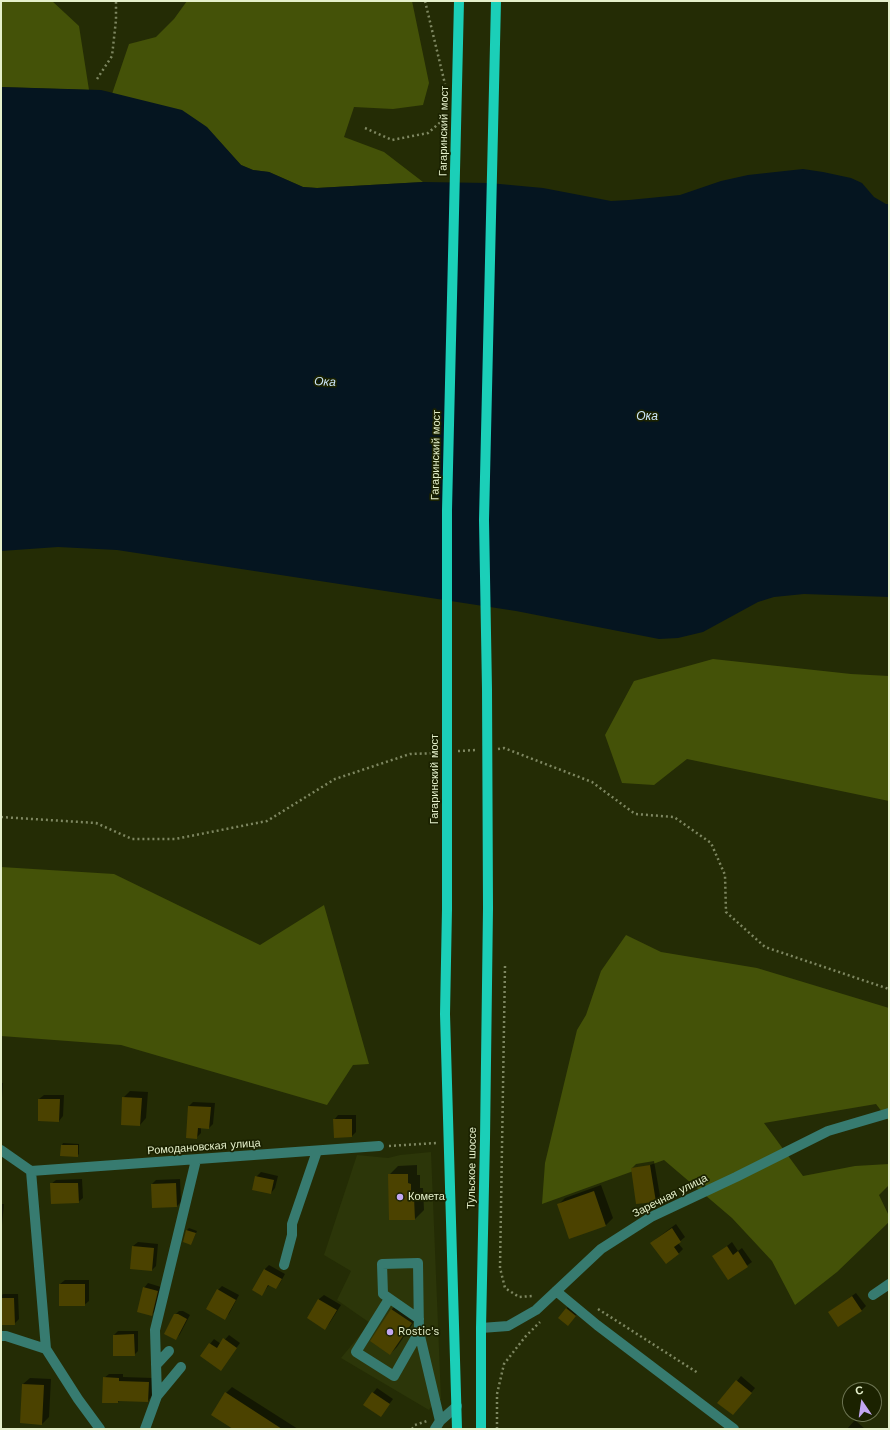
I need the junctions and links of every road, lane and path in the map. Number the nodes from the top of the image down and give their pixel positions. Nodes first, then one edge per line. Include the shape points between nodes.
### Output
1 (116, 1) edge
2 (425, 1) edge
3 (459, 1) edge
4 (496, 1) edge
5 (97, 79) dead end
6 (446, 89) dead end
7 (446, 118) dead end
8 (365, 128) dead end
9 (496, 749) dead end
10 (480, 750) dead end
11 (457, 751) dead end
12 (441, 752) dead end
13 (1, 817) edge
14 (447, 909) joint
15 (506, 966) dead end
16 (889, 989) edge
17 (889, 1113) edge
18 (436, 1143) dead end
19 (379, 1146) joint
20 (1, 1150) edge
21 (317, 1151) junction
22 (196, 1160) junction
23 (31, 1171) junction
24 (284, 1265) dead end
25 (889, 1284) edge
26 (556, 1291) junction
27 (538, 1293) dead end
28 (873, 1295) dead end
29 (390, 1299) junction
30 (595, 1307) dead end
31 (419, 1319) junction
32 (542, 1320) dead end
33 (480, 1328) junction
34 (419, 1332) junction
35 (1, 1336) edge
36 (46, 1349) junction
37 (169, 1350) dead end
38 (156, 1365) junction
39 (181, 1366) dead end
40 (698, 1373) dead end
41 (157, 1396) junction
42 (457, 1406) junction
43 (437, 1409) junction
44 (437, 1425) edge
45 (100, 1429) edge
46 (145, 1429) edge
47 (412, 1429) edge
48 (457, 1429) edge
49 (481, 1429) edge
50 (496, 1429) edge
51 (734, 1429) edge

1 - 5 path via 112,56
2 - 6 path
3 - 14 main road, Гагаринский мост, bridge via 447,510
4 - 33 main road, Тульское шоссе, bridge via 484,520 488,908
7 - 8 path via 428,133 392,140
9 - 16 path via 504,748 592,782 635,814 674,817 711,844 725,875 726,912 766,947
10 - 11 path
12 - 13 path via 410,754 335,779 267,821 175,839 132,839 96,823
14 - 42 main road, Тульское шоссе via 445,1014
15 - 27 path via 500,1268 505,1288 520,1297
17 - 26 street, Заречная улица via 828,1131 651,1216 602,1249
18 - 19 path
19 - 21 street, Ромодановская улица
20 - 23 street
21 - 22 street, Ромодановская улица
21 - 24 street via 292,1224 292,1235
22 - 23 street, Ромодановская улица
22 - 38 street via 155,1330
23 - 36 street
25 - 28 street
26 - 33 street, Заречная улица via 536,1310 508,1326
26 - 51 street
29 - 31 street
29 - 31 street via 383,1294 382,1264 418,1262
29 - 34 street via 356,1352 394,1376
30 - 40 path
31 - 34 street
32 - 50 path via 504,1364 496,1394
33 - 49 main road, Тульское шоссе
34 - 43 street
35 - 36 street
36 - 45 street
37 - 38 street
38 - 41 street
39 - 41 street
41 - 46 street
42 - 44 street
42 - 48 main road, Тульское шоссе
43 - 44 street
43 - 47 path via 426,1421

